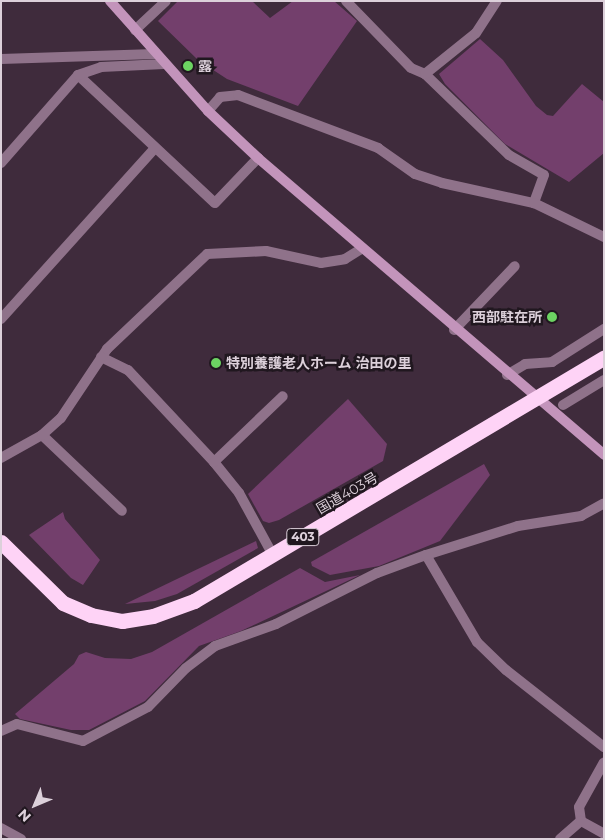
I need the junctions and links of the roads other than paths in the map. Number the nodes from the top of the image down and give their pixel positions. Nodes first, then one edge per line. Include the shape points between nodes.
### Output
1 (110, 1) edge
2 (166, 1) edge
3 (346, 1) edge
4 (497, 1) edge
5 (135, 30) junction
6 (155, 54) junction
7 (1, 60) edge
8 (164, 64) junction
9 (425, 74) junction
10 (78, 75) junction
11 (208, 111) junction
12 (155, 148) junction
13 (258, 158) junction
14 (1, 163) edge
15 (534, 203) junction
16 (604, 237) edge
17 (361, 249) junction
18 (515, 266) dead end
19 (1, 319) edge
20 (604, 329) edge
21 (454, 330) junction
22 (101, 357) junction
23 (604, 358) edge
24 (507, 375) junction
25 (604, 380) edge
26 (283, 396) dead end
27 (537, 400) junction
28 (563, 405) dead end
29 (42, 435) junction
30 (604, 456) edge
31 (1, 458) edge
32 (214, 462) junction
33 (604, 503) edge
34 (122, 511) dead end
35 (1, 542) edge
36 (273, 555) junction
37 (426, 555) junction
38 (1, 731) edge
39 (604, 747) edge
40 (604, 762) edge
41 (580, 821) junction
42 (1, 828) edge
43 (604, 834) edge
44 (21, 839) edge
45 (560, 839) edge

1 - 5 street
2 - 5 street
3 - 9 street via 411,68
4 - 9 street via 476,33
5 - 6 street
6 - 7 street
6 - 8 street
8 - 10 street via 101,68
8 - 11 street
9 - 15 street via 510,155 544,175
10 - 12 street
10 - 14 street
11 - 13 street
11 - 15 street via 220,98 238,95 378,148 415,174
12 - 13 street via 215,203
12 - 19 street
13 - 17 street
15 - 16 street
17 - 21 street
17 - 22 street via 345,259 321,263 266,251 207,254
18 - 21 street
20 - 24 street via 552,362 525,364
21 - 24 street
22 - 29 street via 61,418
22 - 32 street via 128,370
23 - 27 highway, 国道403号 / 403
24 - 27 street
25 - 28 street
26 - 32 street
27 - 30 street
27 - 36 highway, 国道403号 / 403
29 - 31 street
29 - 34 street
32 - 36 street via 239,493
33 - 37 street via 581,516 518,526
35 - 36 highway, 国道403号 / 403 via 63,603 91,615 122,621 153,616 194,601
37 - 38 street via 377,573 276,624 215,646 186,668 148,707 83,741 17,724
37 - 39 street via 477,642 506,670
40 - 41 street via 579,807
41 - 43 street
41 - 45 street
42 - 44 street

